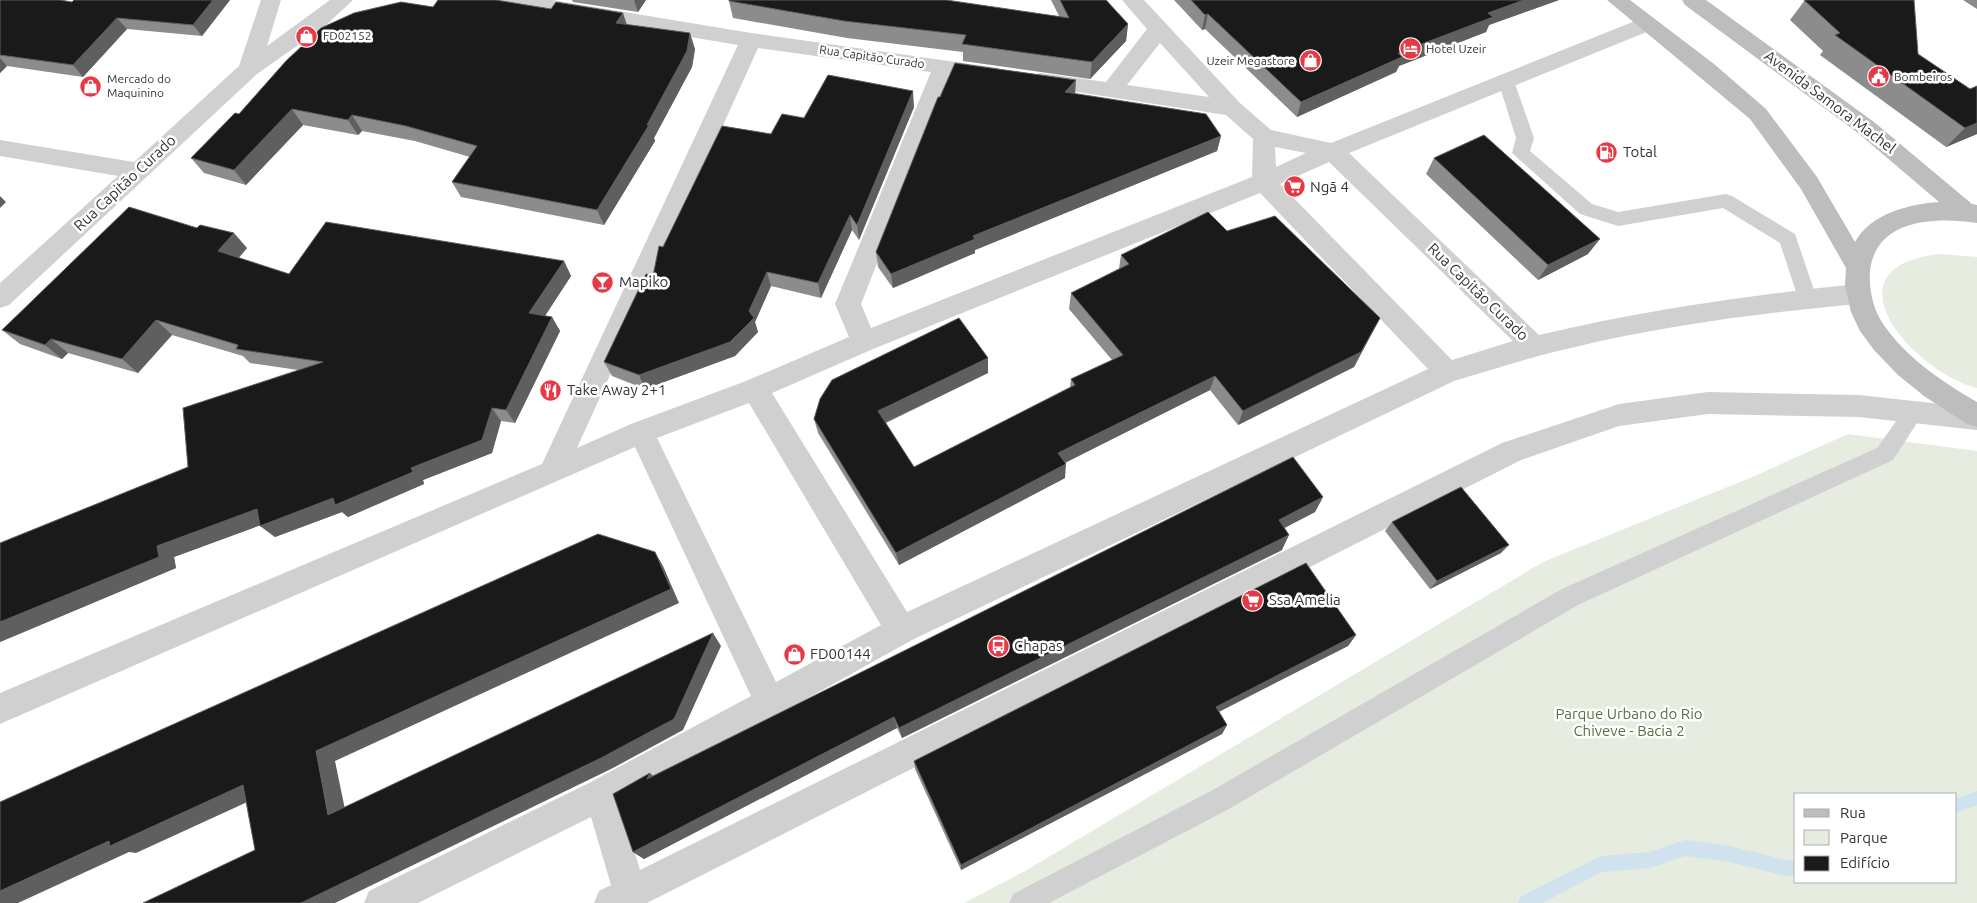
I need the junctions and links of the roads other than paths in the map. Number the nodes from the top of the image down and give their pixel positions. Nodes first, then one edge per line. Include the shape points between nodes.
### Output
1 (271, 0) edge
2 (343, 0) edge
3 (512, 0) edge
4 (1132, 0) edge
5 (1616, 0) edge
6 (1692, 0) edge
7 (1647, 24) junction
8 (1159, 29) junction
9 (751, 40) junction
10 (944, 66) junction
11 (249, 68) junction
12 (1506, 81) junction
13 (1112, 89) junction
14 (1232, 108) junction
15 (1264, 136) junction
16 (0, 148) edge
17 (1332, 151) junction
18 (138, 171) junction
19 (1264, 182) junction
20 (1971, 212) edge
21 (1856, 264) junction
22 (1857, 294) junction
23 (0, 298) edge
24 (1807, 299) junction
25 (864, 342) junction
26 (1534, 346) junction
27 (1447, 372) junction
28 (755, 389) junction
29 (1914, 412) junction
30 (1977, 417) edge
31 (641, 432) junction
32 (552, 472) junction
33 (901, 630) junction
34 (770, 702) junction
35 (0, 709) edge
36 (601, 795) junction
37 (621, 898) edge
38 (381, 903) edge
39 (1022, 903) edge

1 - 11 street
2 - 11 street, Rua Capitão Curado
3 - 9 street, Rua Capitão Curado
4 - 8 street
5 - 7 street
6 - 20 street, Avenida Samora Machel via 1851,116
7 - 12 street
7 - 21 street via 1758,114 1809,183
8 - 13 street
8 - 14 street
9 - 10 street, Rua Capitão Curado
9 - 32 street
10 - 13 street, Rua Capitão Curado
10 - 25 street via 848,304
11 - 18 street, Rua Capitão Curado
12 - 17 street
12 - 24 lane via 1525,138 1521,153 1586,209 1618,218 1726,201 1788,239
13 - 14 street, Rua Capitão Curado
14 - 15 street
15 - 17 street
15 - 19 street
16 - 18 street
17 - 19 street
17 - 26 street, Rua Capitão Curado
18 - 23 street, Rua Capitão Curado
19 - 25 street
19 - 27 street
20 - 21 street via 1924,212 1892,221 1868,239
21 - 22 street
22 - 24 street, Rua Capitão Curado
22 - 30 street via 1872,328 1899,362 1938,394
24 - 26 street, Rua Capitão Curado via 1648,322
25 - 28 street
26 - 27 street
27 - 33 street
28 - 31 street
28 - 33 street
29 - 30 street
29 - 37 street via 1859,406 1708,403 1619,415 1512,451
29 - 39 lane via 1885,454 1570,598 1220,800
31 - 32 street
31 - 34 street
32 - 35 street
33 - 34 street
34 - 36 street
36 - 37 street
36 - 38 street

